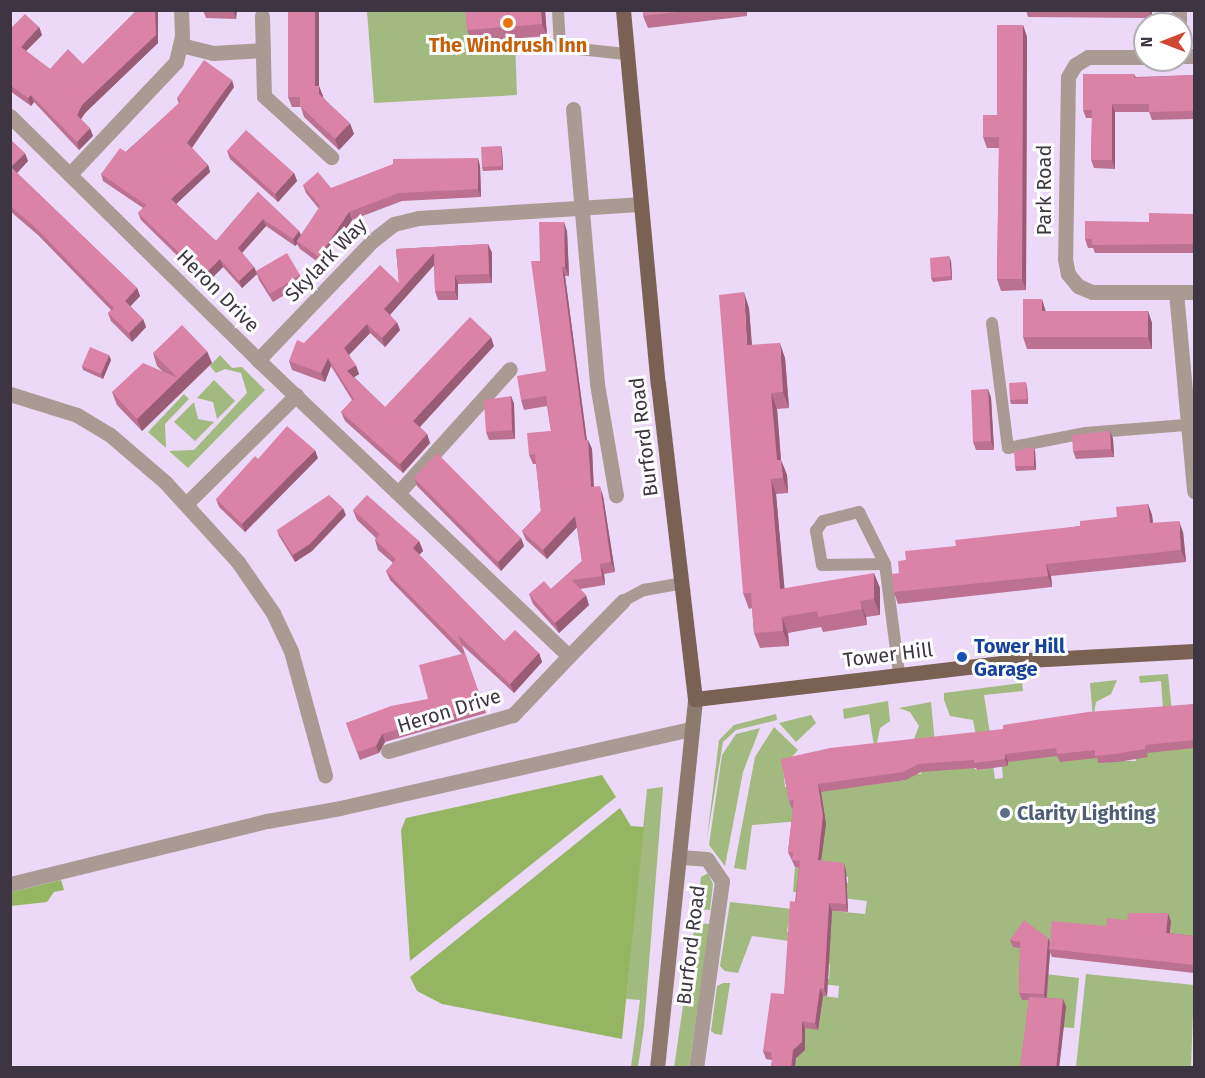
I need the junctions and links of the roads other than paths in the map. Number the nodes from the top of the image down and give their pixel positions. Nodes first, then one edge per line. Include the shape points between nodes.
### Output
1 (182, 10) edge
2 (558, 10) edge
3 (622, 10) edge
4 (262, 16) dead end
5 (180, 45) junction
6 (263, 50) junction
7 (626, 54) junction
8 (1133, 57) edge
9 (573, 109) dead end
10 (10, 116) edge
11 (331, 157) dead end
12 (70, 174) junction
13 (639, 204) junction
14 (581, 208) junction
15 (1176, 292) junction
16 (1194, 292) edge
17 (992, 323) dead end
18 (258, 360) junction
19 (510, 369) dead end
20 (10, 394) edge
21 (296, 395) junction
22 (1186, 425) junction
23 (1194, 490) edge
24 (400, 491) junction
25 (616, 495) dead end
26 (186, 504) junction
27 (885, 564) junction
28 (682, 583) junction
29 (623, 601) joint
30 (1194, 651) edge
31 (569, 656) junction
32 (900, 674) junction
33 (695, 699) junction
34 (691, 729) junction
35 (388, 751) dead end
36 (325, 775) dead end
37 (680, 857) junction
38 (10, 884) edge
39 (657, 1068) edge
40 (696, 1068) edge

1 - 5 street
2 - 7 lane via 560,47
3 - 7 main road, Burford Road
4 - 6 street
5 - 6 street via 213,53
5 - 12 street via 170,70
6 - 11 street via 264,96
7 - 13 main road, Burford Road
8 - 15 street, Park Road via 1088,57 1075,65 1068,77 1065,259 1068,274 1078,286 1092,292
9 - 14 street
10 - 12 street, Heron Drive
12 - 18 street, Heron Drive
13 - 14 street, Skylark Way
13 - 28 main road, Burford Road
14 - 18 street, Skylark Way via 418,218 394,224 372,241
14 - 25 street via 597,384
15 - 16 street, Park Road
15 - 22 street
17 - 22 lane via 1008,448 1085,433
18 - 21 street, Heron Drive
19 - 24 street
20 - 26 street via 57,407 91,422 128,448
21 - 24 street, Heron Drive
21 - 26 street
22 - 23 street
24 - 31 street, Heron Drive
26 - 36 street via 248,576 281,628 302,680
27 - 27 lane via 859,512 823,521 816,531 822,565
27 - 32 lane
28 - 29 lane via 644,590
28 - 33 main road, Burford Road
29 - 31 street, Heron Drive
30 - 32 main road, Tower Hill via 1027,660
31 - 35 street, Heron Drive via 513,716
32 - 33 main road, Tower Hill
33 - 34 main road, Burford Road
34 - 37 main road, Burford Road
34 - 38 street via 267,821
37 - 39 main road, Burford Road
37 - 40 street, Burford Road via 707,859 722,881

